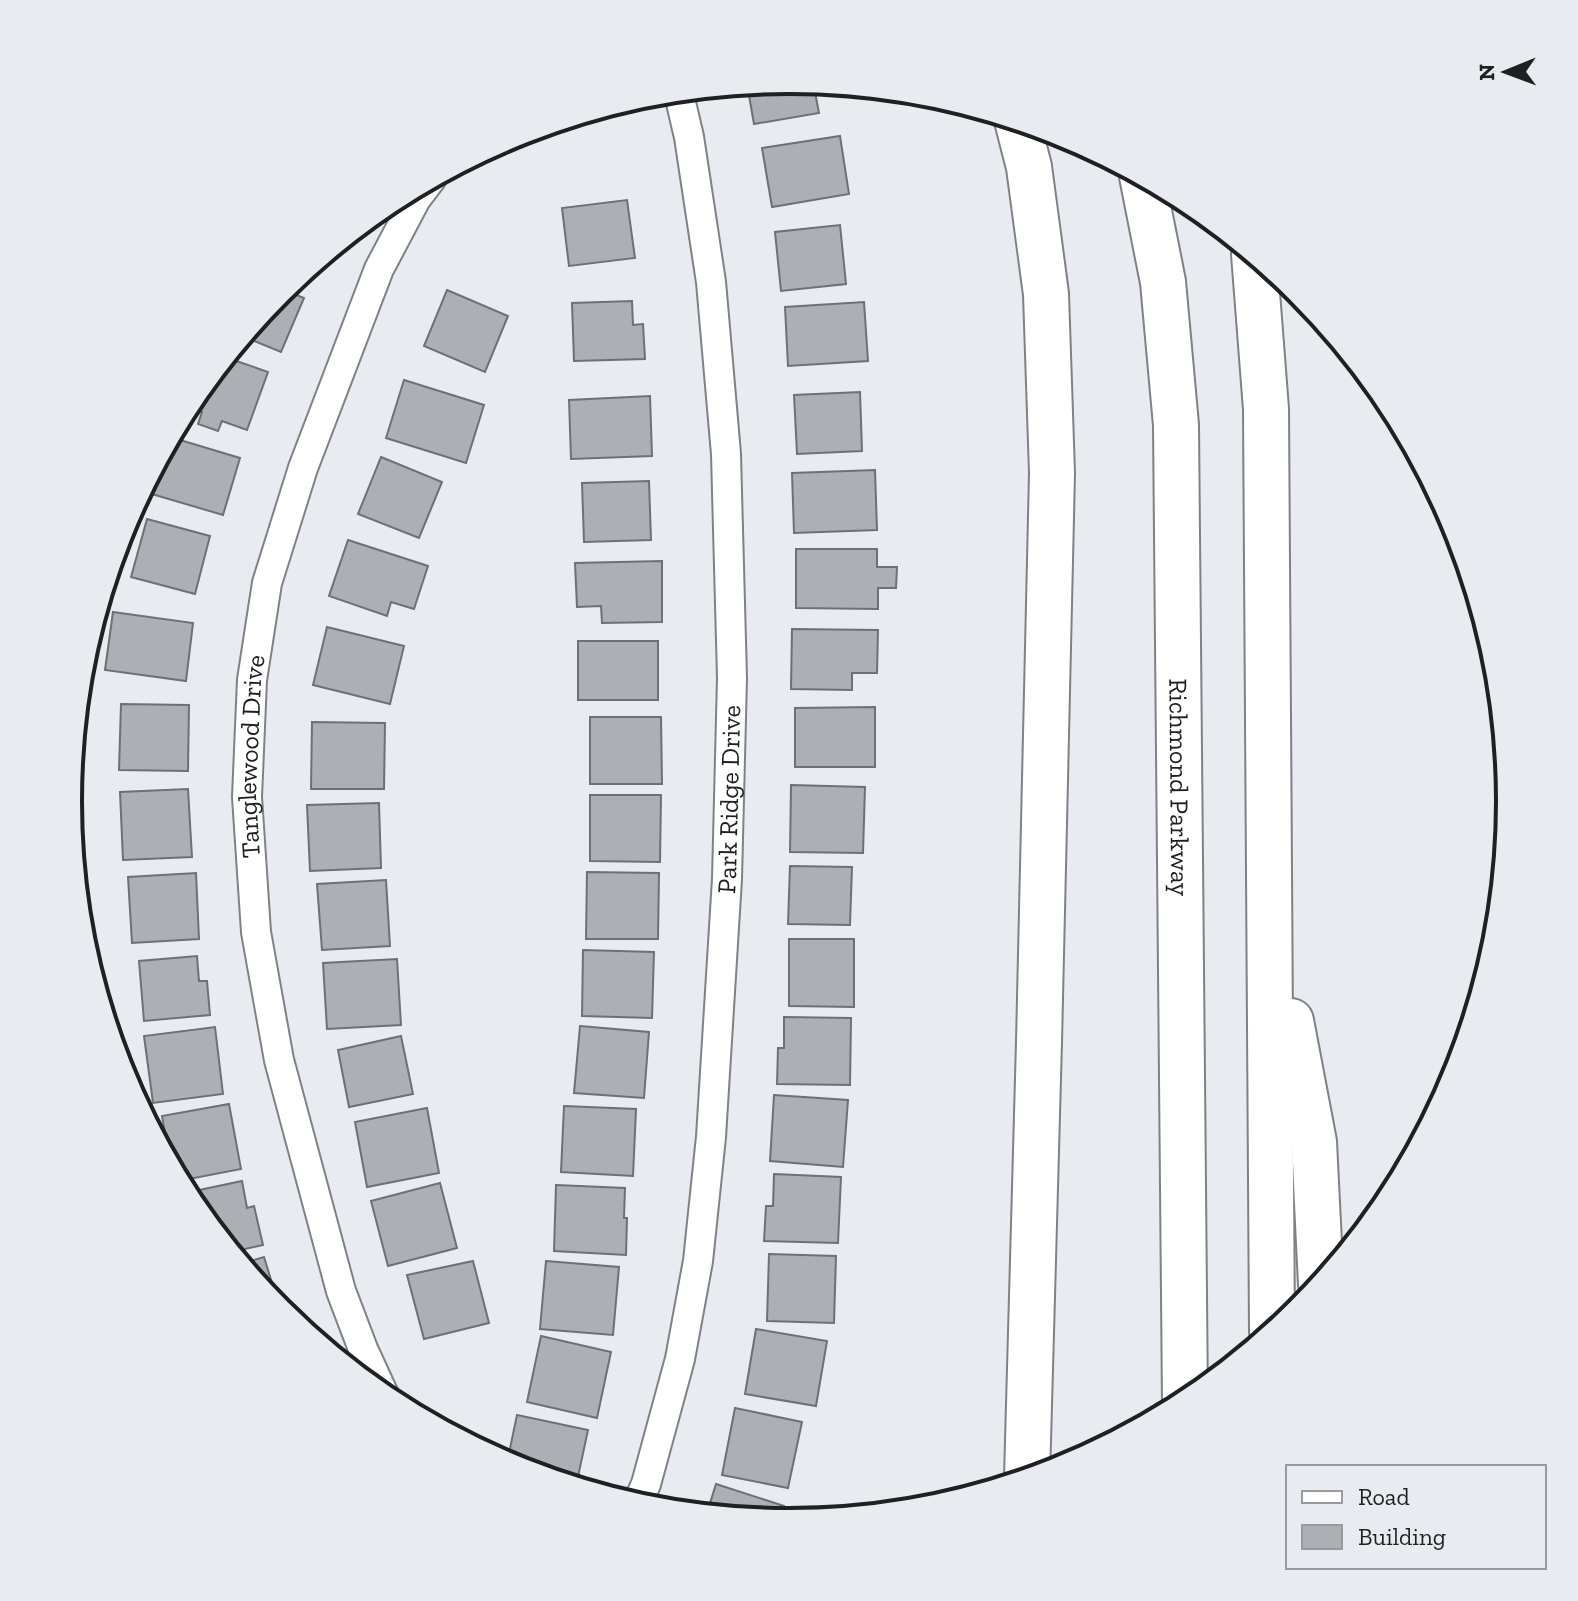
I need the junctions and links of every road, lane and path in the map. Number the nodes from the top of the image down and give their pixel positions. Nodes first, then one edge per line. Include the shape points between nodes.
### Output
1 (681, 102) edge
2 (1020, 133) edge
3 (1145, 190) edge
4 (415, 201) edge
5 (1255, 269) edge
6 (1269, 908) junction
7 (1320, 1268) edge
8 (1272, 1316) edge
9 (373, 1371) edge
10 (1185, 1386) edge
11 (1027, 1466) edge
12 (642, 1492) edge

1 - 12 street, Park Ridge Drive via 711,282 726,454 732,678 727,879 698,1261 680,1359
2 - 11 highway via 1046,294 1052,473
3 - 10 highway, Richmond Parkway via 1163,282 1176,425
4 - 9 street, Tanglewood Drive via 379,269 303,468 267,583 252,680 247,797 256,932 279,1060 341,1291
5 - 6 highway via 1266,409
6 - 7 highway via 1314,1142
6 - 8 highway

